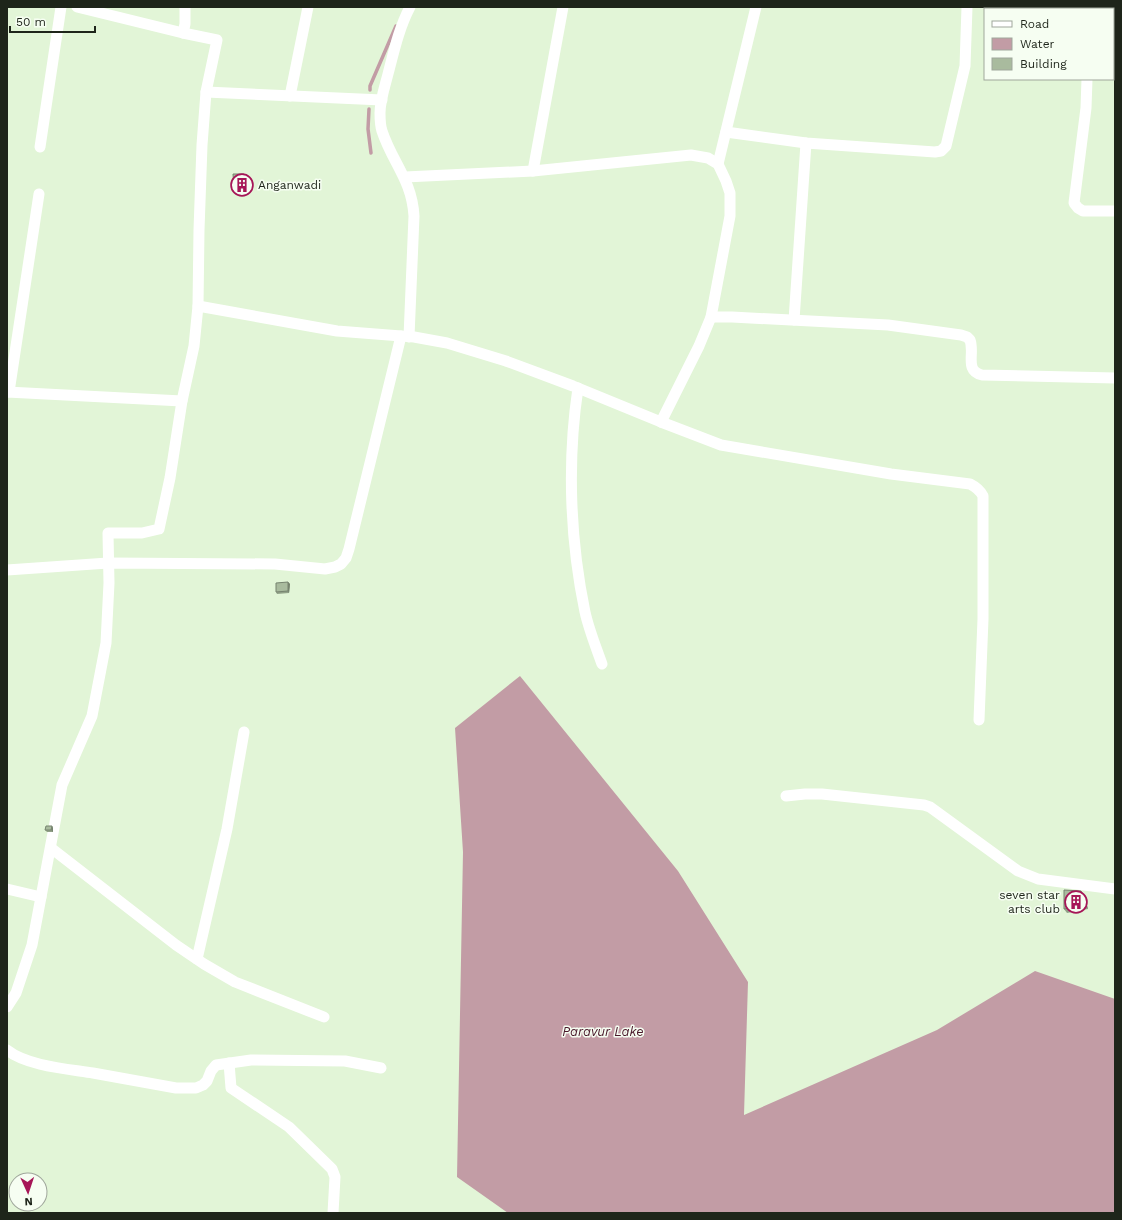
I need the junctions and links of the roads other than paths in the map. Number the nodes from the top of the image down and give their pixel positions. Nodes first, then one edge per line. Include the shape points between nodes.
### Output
1 (61, 7) edge
2 (77, 7) edge
3 (185, 7) edge
4 (308, 7) edge
5 (410, 7) edge
6 (563, 7) edge
7 (756, 7) edge
8 (967, 7) edge
9 (183, 33) junction
10 (1087, 80) edge
11 (206, 92) junction
12 (290, 96) junction
13 (382, 100) junction
14 (726, 132) junction
15 (806, 143) junction
16 (40, 147) dead end
17 (718, 164) junction
18 (534, 171) junction
19 (405, 177) junction
20 (39, 194) dead end
21 (1115, 211) edge
22 (198, 306) junction
23 (710, 317) junction
24 (794, 320) junction
25 (405, 336) junction
26 (12, 339) edge
27 (1115, 378) edge
28 (578, 388) junction
29 (8, 392) edge
30 (182, 401) junction
31 (661, 422) junction
32 (108, 563) junction
33 (7, 570) edge
34 (602, 664) dead end
35 (979, 720) dead end
36 (244, 732) dead end
37 (786, 796) dead end
38 (51, 848) junction
39 (7, 889) edge
40 (1115, 889) edge
41 (41, 897) junction
42 (196, 959) junction
43 (7, 1007) edge
44 (324, 1017) dead end
45 (7, 1050) edge
46 (229, 1063) junction
47 (381, 1068) dead end
48 (333, 1213) edge

1 - 16 street
2 - 9 street
3 - 9 street
4 - 12 street
5 - 13 street via 404,18
6 - 18 street
7 - 14 street
8 - 15 street via 965,66 944,149 935,152
9 - 11 street via 217,40
10 - 21 street via 1074,203 1083,211
11 - 12 street
11 - 22 street
12 - 13 street
13 - 19 street via 382,131
14 - 15 street
14 - 17 street
15 - 24 street
17 - 18 street via 708,158 691,156
17 - 23 street via 730,193 730,216
18 - 19 street
19 - 25 street via 414,202 414,216
20 - 26 street
22 - 25 street via 337,331
22 - 30 street via 194,346
23 - 24 street
23 - 31 street via 699,346
24 - 27 street via 888,325 961,335 972,343 971,366 977,374 982,375
25 - 28 street via 447,343
25 - 32 street via 350,549 341,564 335,568 325,568 275,564
26 - 29 street
28 - 31 street
28 - 34 street via 573,431 572,505 582,594
29 - 30 street
30 - 32 street via 159,529 142,533 108,533
31 - 35 street via 722,445 975,486 983,496 983,619
32 - 33 street
32 - 38 street via 106,643 92,716 62,785
36 - 42 street via 227,829
37 - 40 street via 822,794 924,805 1028,876
38 - 41 street
38 - 42 street
39 - 41 street
41 - 43 street via 32,945 16,993
42 - 44 street via 235,982
45 - 46 street via 32,1062 176,1088 196,1088 203,1085 216,1065
46 - 47 street via 251,1060 345,1061
46 - 48 street via 231,1088 289,1127 332,1169 335,1177

